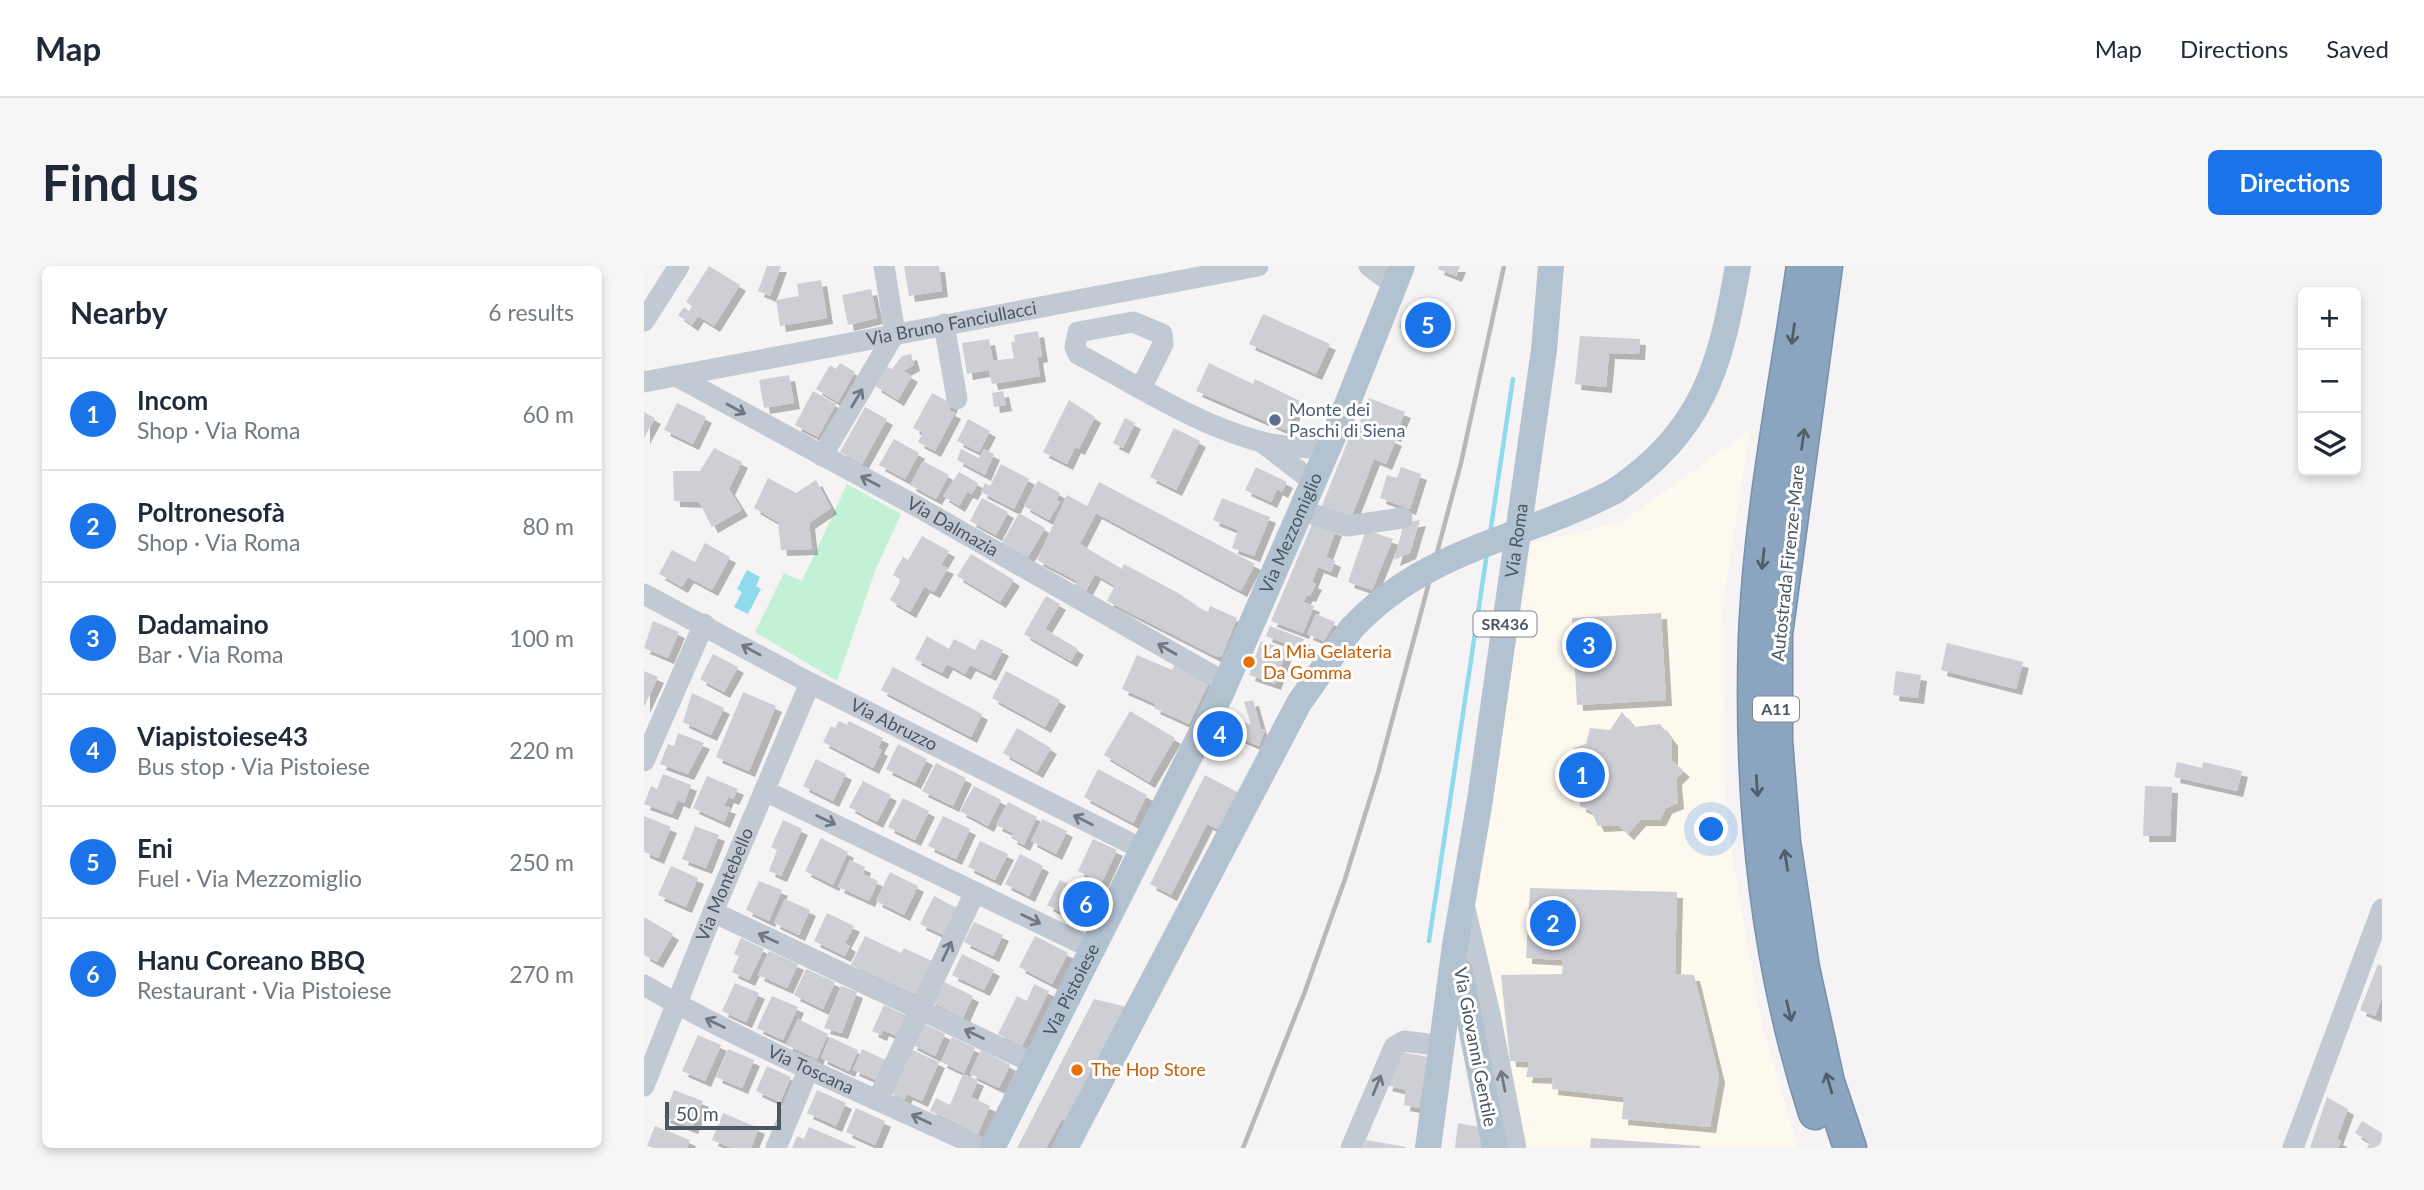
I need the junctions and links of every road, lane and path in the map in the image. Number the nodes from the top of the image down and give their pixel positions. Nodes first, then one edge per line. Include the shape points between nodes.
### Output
1 (679, 266) edge
2 (884, 266) edge
3 (1258, 266) edge
4 (1369, 266) edge
5 (1551, 266) edge
6 (1566, 266) edge
7 (1738, 266) edge
8 (1803, 266) edge
9 (1826, 266) edge
10 (1398, 275) edge
11 (1113, 293) junction
12 (644, 321) edge
13 (1118, 323) junction
14 (944, 324) junction
15 (895, 333) junction
16 (1544, 351) junction
17 (676, 376) junction
18 (644, 382) edge
19 (1141, 388) junction
20 (957, 399) dead end
21 (1261, 442) junction
22 (1325, 449) junction
23 (822, 456) junction
24 (1312, 481) junction
25 (1301, 510) junction
26 (1402, 517) dead end
27 (644, 594) edge
28 (704, 624) junction
29 (1226, 682) junction
30 (810, 683) junction
31 (644, 761) edge
32 (765, 791) junction
33 (1144, 850) junction
34 (975, 892) junction
35 (1463, 897) junction
36 (2382, 909) edge
37 (713, 912) junction
38 (1455, 945) junction
39 (1093, 949) junction
40 (644, 985) edge
41 (677, 1005) junction
42 (919, 1009) junction
43 (1443, 1046) junction
44 (1035, 1064) junction
45 (808, 1068) junction
46 (1482, 1082) junction
47 (644, 1086) edge
48 (1437, 1088) junction
49 (878, 1099) junction
50 (776, 1148) edge
51 (982, 1148) edge
52 (992, 1148) edge
53 (1065, 1148) edge
54 (1351, 1148) edge
55 (1428, 1148) edge
56 (1495, 1148) edge
57 (1516, 1148) edge
58 (1827, 1148) edge
59 (1850, 1148) edge
60 (2293, 1148) edge

1 - 12 street
2 - 15 street
3 - 11 street, Via Bruno Fanciullacci
4 - 10 street
5 - 16 main road, Via Roma / SR436
6 - 16 main road, Via Roma / SR436
7 - 53 main road, bridge via 1719,357 1690,420 1643,471 1579,509 1440,561 1404,581 1351,629 1299,703
8 -> 58 highway, Autostrada Firenze-Mare / A11 via 1769,493 1755,635 1754,738 1761,849 1781,976 1806,1086
59 -> 9 highway, Autostrada Firenze-Mare / A11 via 1828,1082 1803,968 1784,842 1776,741 1776,634
10 - 22 main road, Via Mezzomiglio
11 - 13 street
11 - 14 street, Via Bruno Fanciullacci
13 - 19 street via 1141,323 1164,338
13 - 19 street via 1078,332 1075,347 1078,354
14 - 15 street, Via Bruno Fanciullacci
14 - 20 street
15 - 17 street, Via Bruno Fanciullacci
23 -> 15 street
16 - 35 main road, Via Roma / SR436
17 - 18 street, Via Bruno Fanciullacci
17 -> 23 street, Via Dalmazia
19 - 21 street
21 - 22 street
21 - 24 street
22 - 24 main road, Via Mezzomiglio
29 -> 23 street, Via Dalmazia
24 - 25 main road, Via Mezzomiglio
25 - 26 street via 1347,526
25 - 29 main road, Via Mezzomiglio
27 - 28 street, Via Abruzzo
30 -> 28 street, Via Abruzzo
28 - 31 street
29 - 33 main road, Via Pistoiese
30 - 32 street, Via Montebello
33 -> 30 street, Via Abruzzo
32 -> 34 street
32 - 37 street, Via Montebello
33 - 39 main road, Via Pistoiese
34 -> 39 street
42 -> 34 street
35 - 38 main road, Via Roma / SR436
57 -> 35 street, Via Roma
36 - 60 street
37 - 41 street, Via Montebello
42 -> 37 street
38 - 43 main road, Via Roma
38 - 46 main road, Via Giovanni Gentile
39 - 44 main road, Via Pistoiese
40 - 41 street, Via Toscana
45 -> 41 street, Via Toscana
41 - 47 street, Via Montebello
44 -> 42 street
42 - 49 street
43 - 48 main road, Via Roma
54 -> 43 street via 1394,1046 1404,1041
44 - 52 main road, Via Pistoiese
45 - 49 street, Via Toscana
45 - 50 street
46 - 48 main road
46 - 56 main road, Via Giovanni Gentile
48 - 55 main road, Via Roma
51 -> 49 street, Via Toscana

